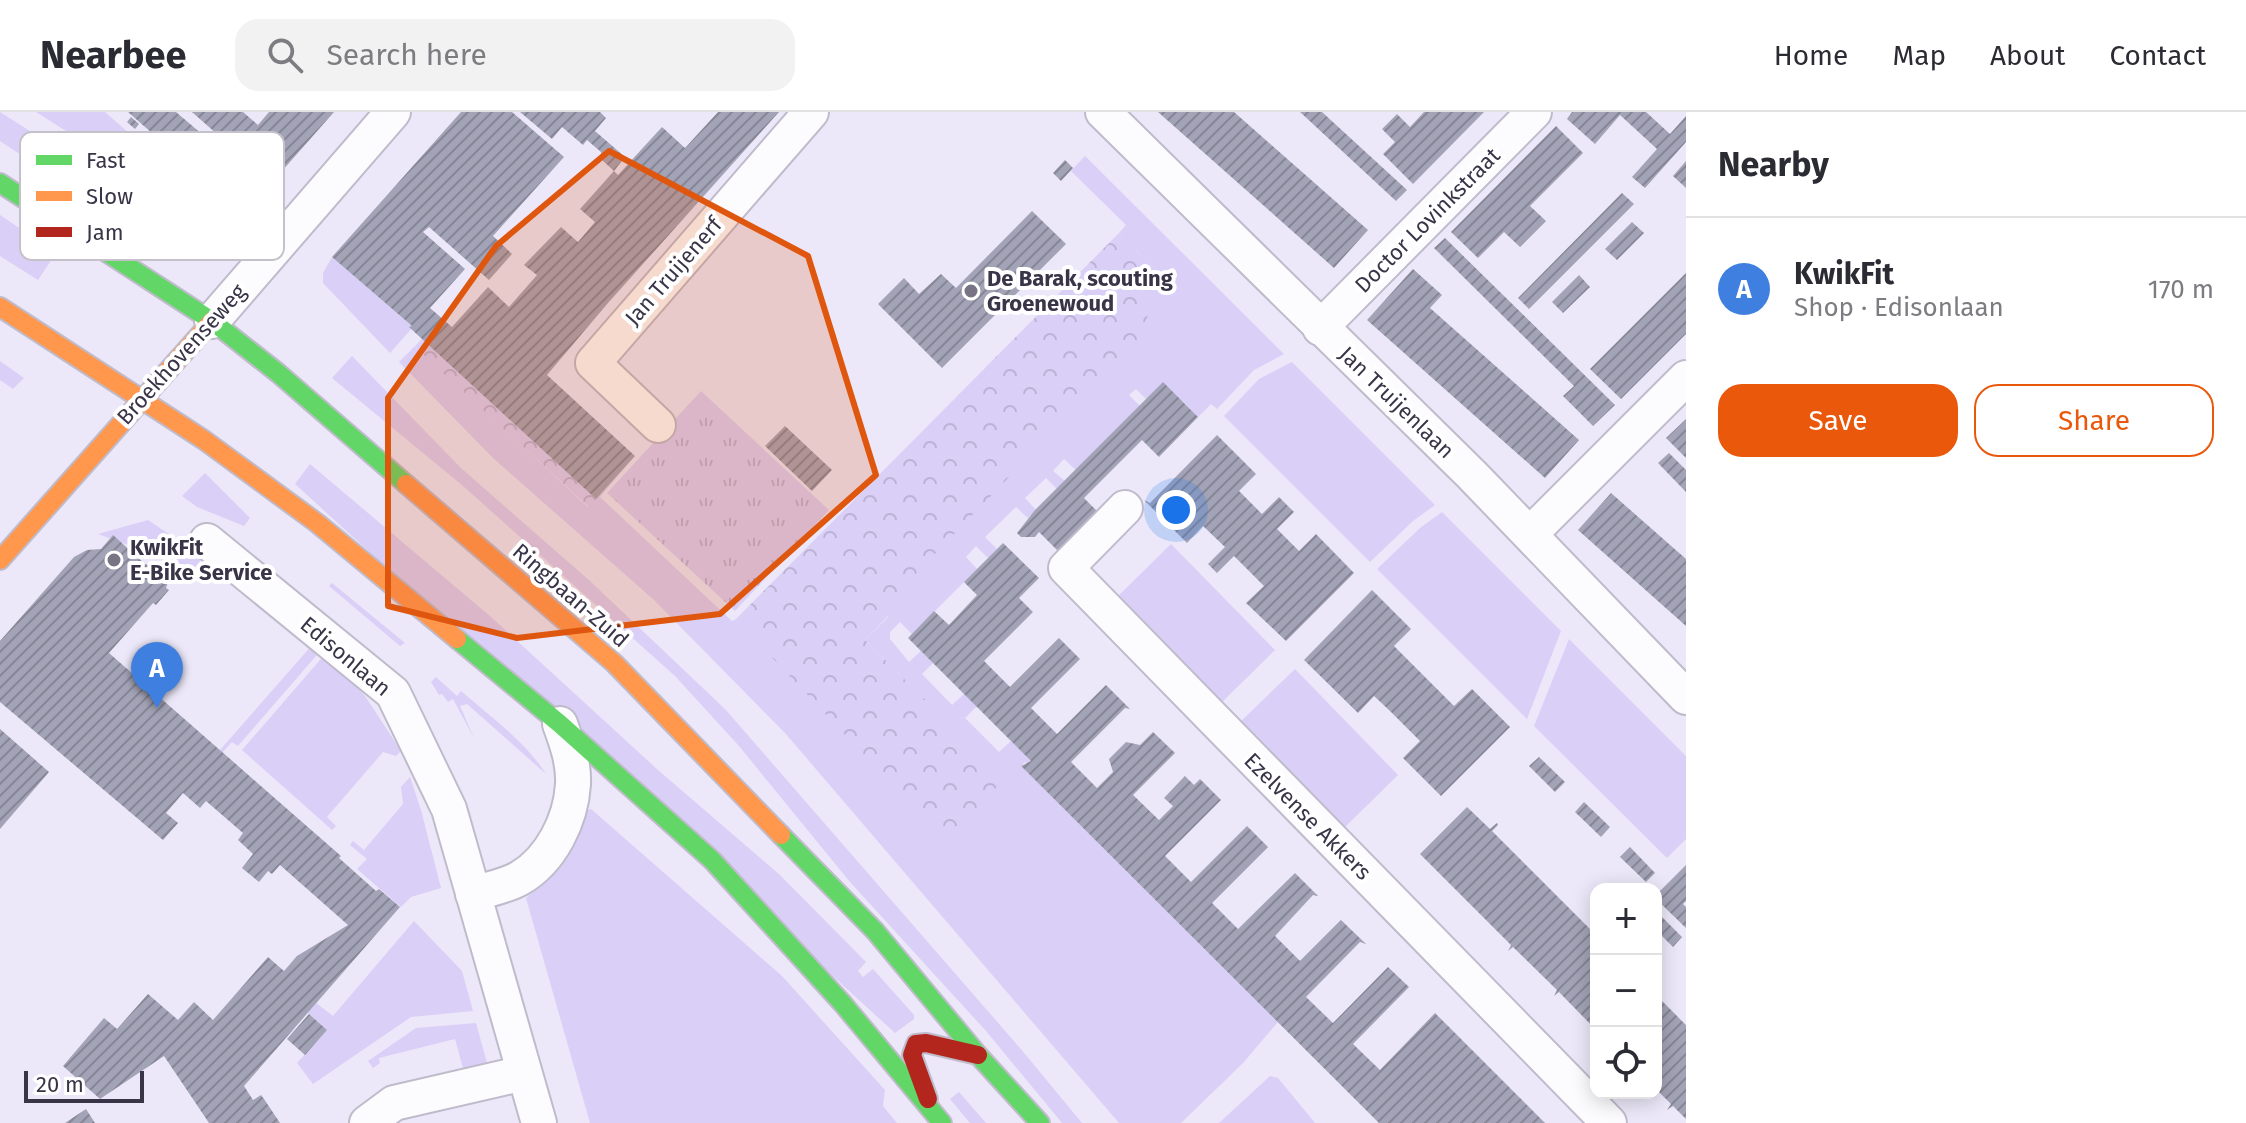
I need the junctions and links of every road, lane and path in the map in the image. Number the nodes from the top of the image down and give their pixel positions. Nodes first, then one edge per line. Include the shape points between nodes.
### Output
1 (393, 112) edge
2 (811, 112) edge
3 (1534, 112) edge
4 (1105, 113) edge
5 (0, 183) edge
6 (20, 196) edge
7 (284, 238) edge
8 (118, 260) edge
9 (265, 260) edge
10 (0, 307) edge
11 (212, 321) junction
12 (1320, 328) junction
13 (1686, 378) edge
14 (142, 399) junction
15 (658, 425) dead end
16 (1125, 508) dead end
17 (1530, 534) junction
18 (207, 541) dead end
19 (0, 560) edge
20 (1686, 697) edge
21 (560, 724) junction
22 (473, 894) junction
23 (978, 1055) junction
24 (524, 1073) junction
25 (938, 1118) edge
26 (367, 1123) edge
27 (539, 1123) edge
28 (1040, 1123) edge
29 (1609, 1123) edge

1 - 7 street, Broekhovenseweg
2 - 15 street, Jan Truijenerf via 593,363
3 - 12 street, Doctor Lovinkstraat
4 - 12 street, Jan Truijenlaan
5 - 6 main road, Ringbaan-Zuid
8 - 11 main road, Ringbaan-Zuid
9 - 11 street, Broekhovenseweg
10 - 14 main road
11 - 14 main road, Broekhovenseweg
11 - 23 main road, Ringbaan-Zuid via 614,663 875,931
12 - 17 street, Jan Truijenlaan
13 - 17 street
14 - 19 main road, Broekhovenseweg
14 - 21 main road via 317,523
16 - 29 street, Ezelvense Akkers via 1066,568
17 - 20 street, Jan Truijenlaan
18 - 22 street, Edisonlaan via 393,693 449,809
21 - 22 street via 573,785 564,825 545,857 519,879
21 - 25 main road via 712,860
22 - 24 street, Edisonlaan
23 - 25 main road via 916,1044 912,1055 918,1077
23 - 28 main road, Ringbaan-Zuid
24 - 26 street via 394,1103
24 - 27 street, Edisonlaan

